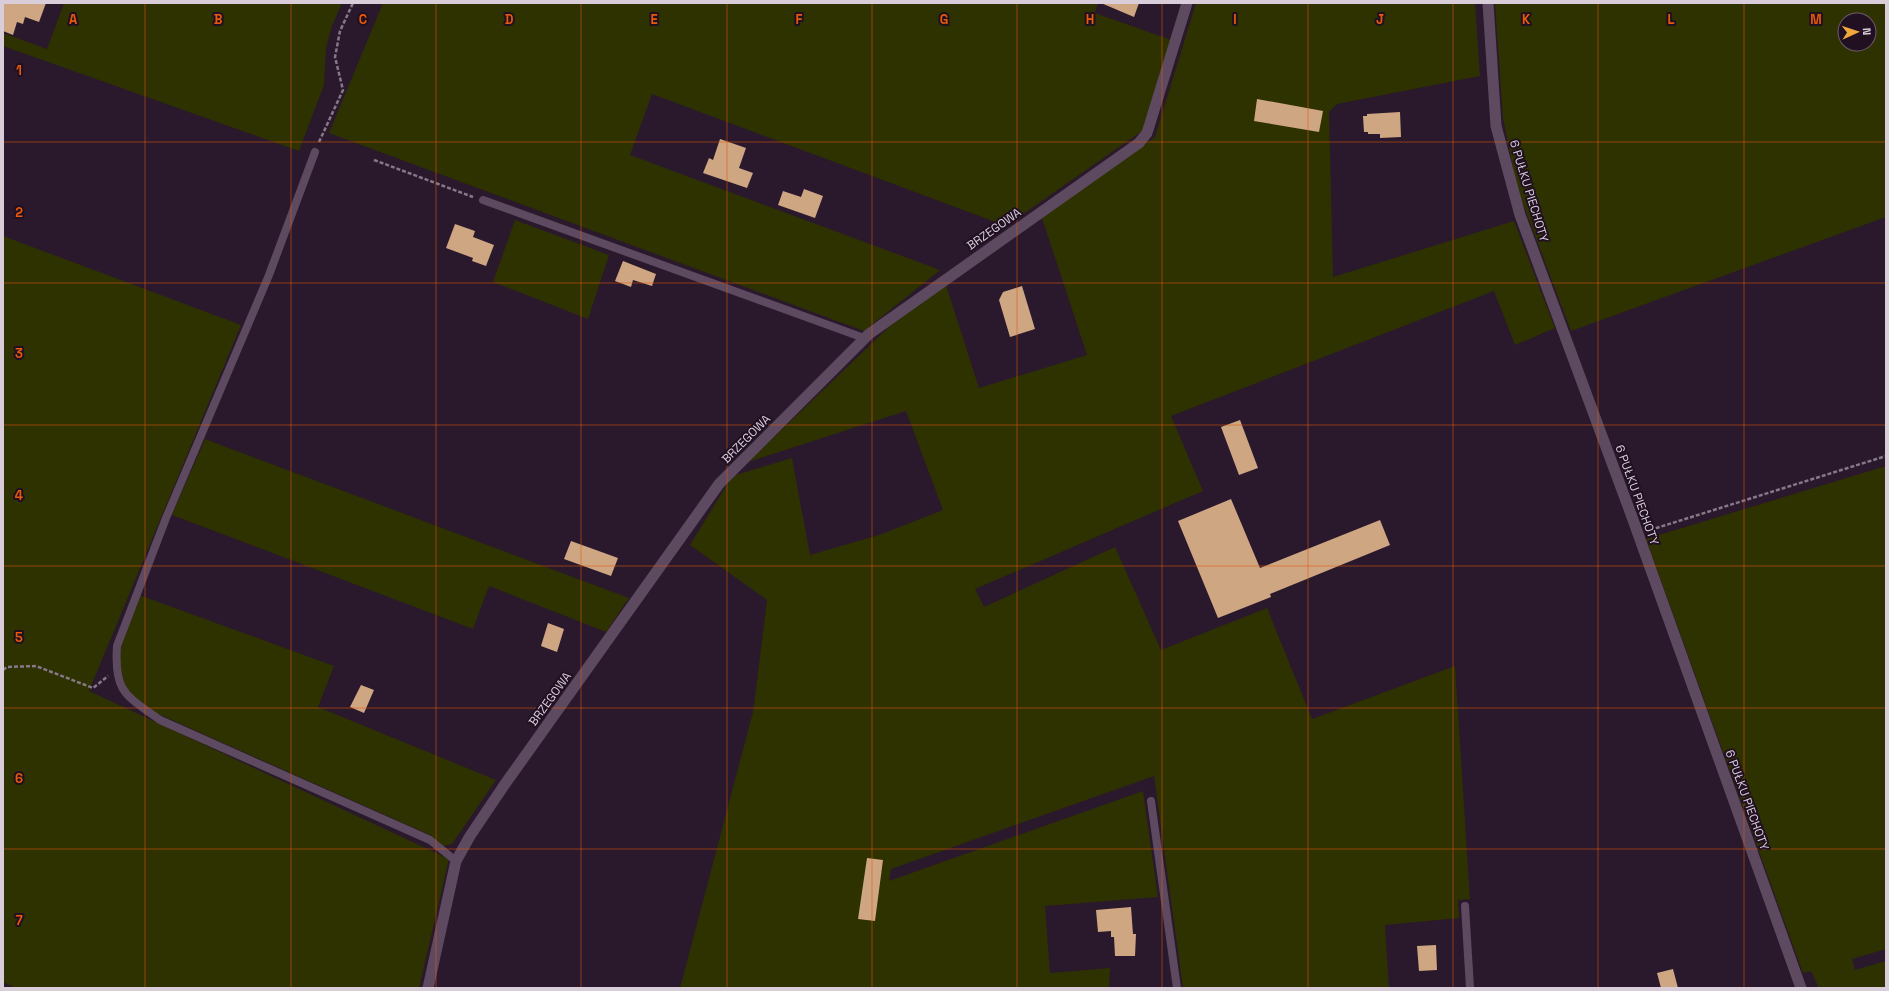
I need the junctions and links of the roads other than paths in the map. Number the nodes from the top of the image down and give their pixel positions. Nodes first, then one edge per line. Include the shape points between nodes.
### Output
1 (1187, 3) edge
2 (1488, 3) edge
3 (315, 152) road end
4 (483, 200) road end
5 (864, 338) junction
6 (1151, 801) dead end
7 (456, 861) junction
8 (1465, 906) dead end
9 (428, 988) edge
10 (1177, 988) edge
11 (1470, 988) edge
12 (1801, 988) edge

1 - 5 street, BRZEGOWA via 1147,133 1140,143
2 - 12 street, 6 PUŁKU PIECHOTY via 1496,126 1518,207
3 - 7 lane via 269,275 166,518 117,646 116,668 119,686 134,702 160,720 430,840
4 - 5 lane
5 - 7 street, BRZEGOWA via 719,484 501,790
6 - 10 lane
7 - 9 street, BRZEGOWA
8 - 11 lane

